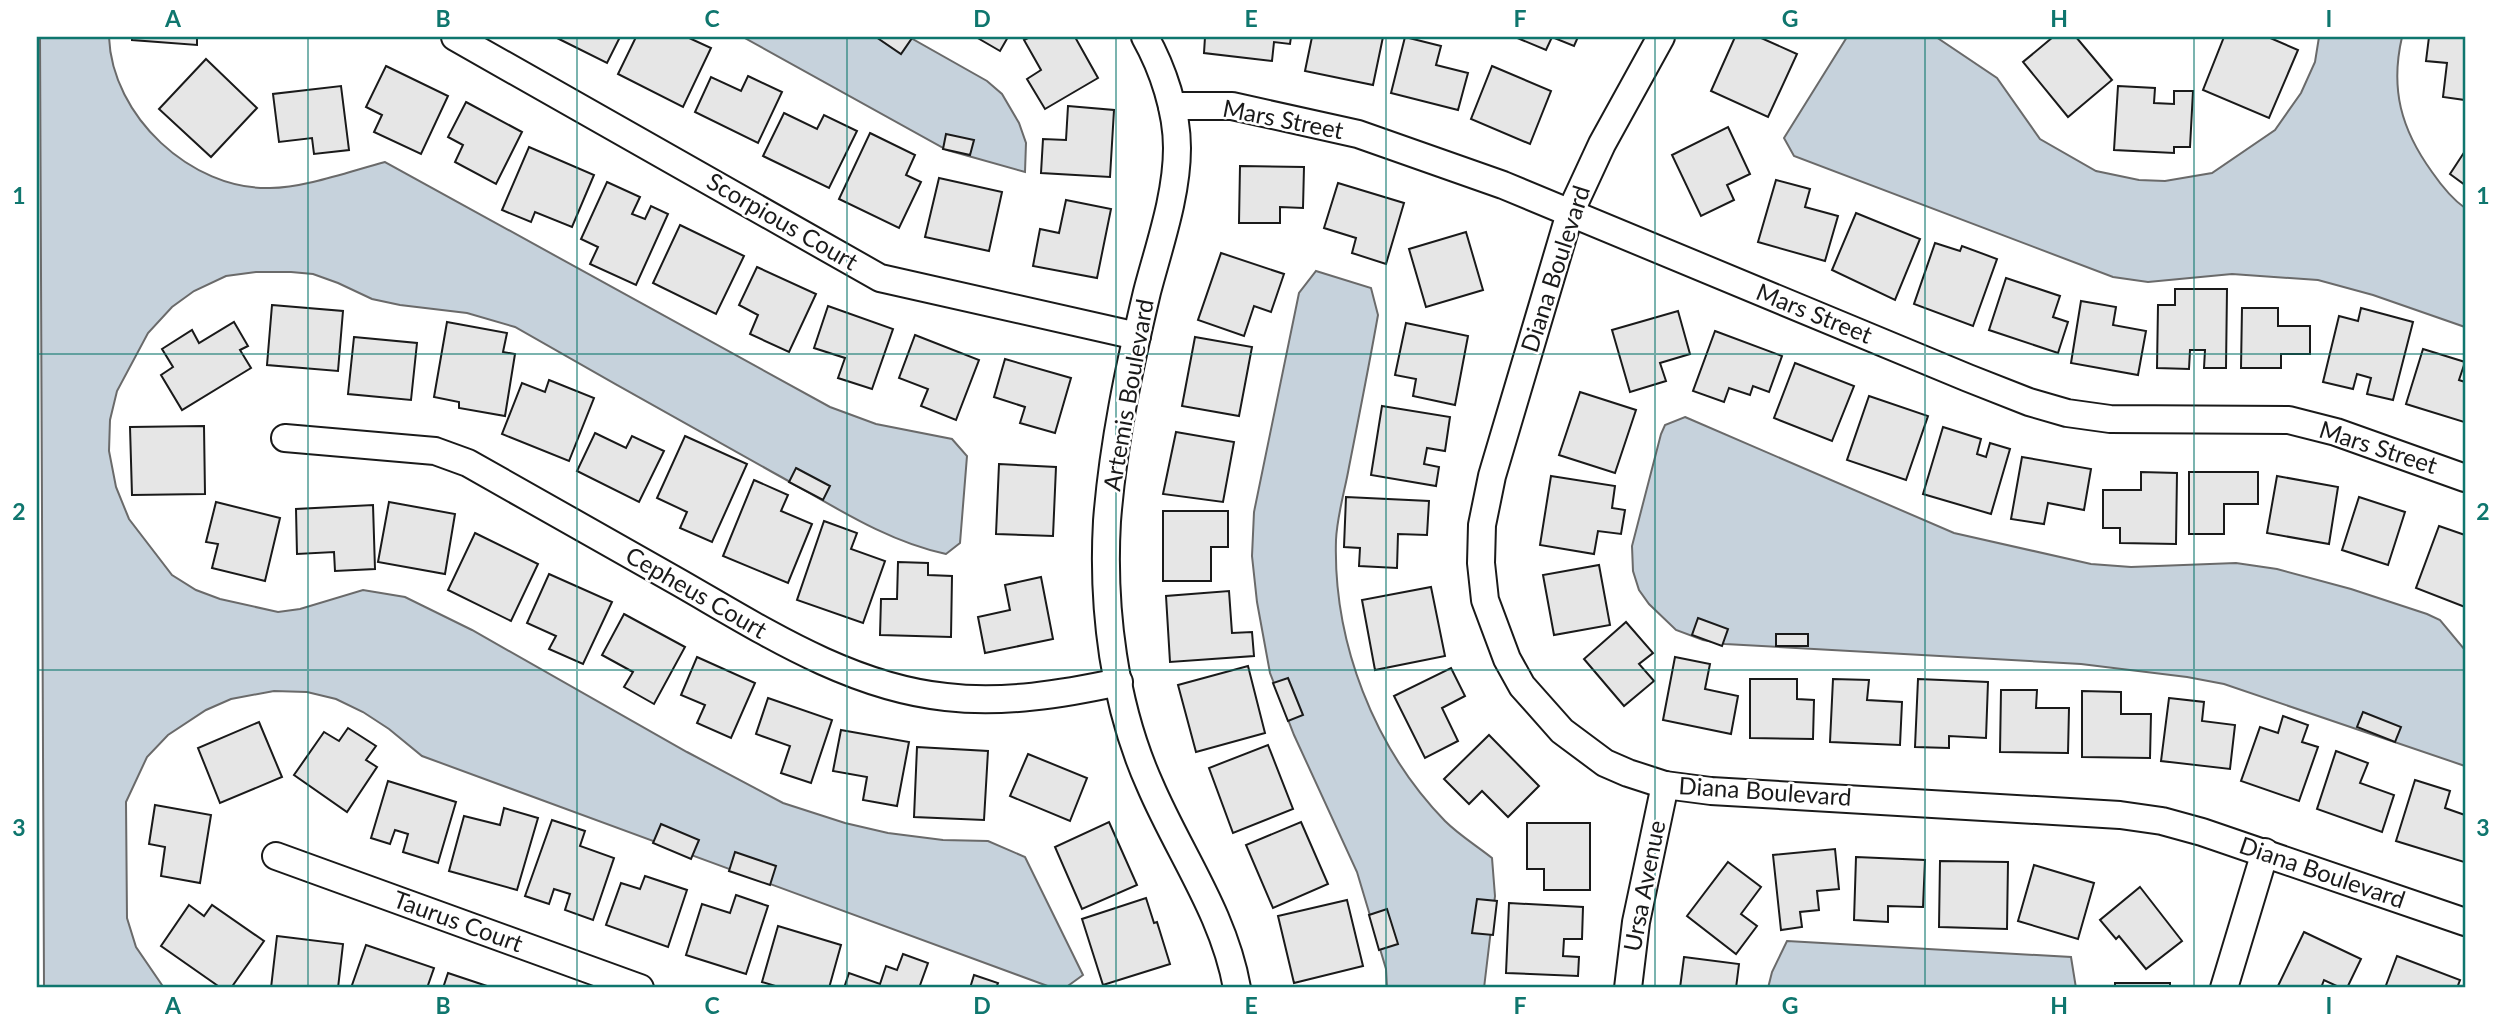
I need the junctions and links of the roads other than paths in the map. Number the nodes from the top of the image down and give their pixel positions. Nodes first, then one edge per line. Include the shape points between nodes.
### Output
1 (455, 37) edge
2 (1145, 37) edge
3 (1661, 37) edge
4 (1172, 107) junction
5 (1570, 213) junction
6 (1137, 336) junction
7 (285, 438) dead end
8 (2465, 478) edge
9 (1119, 682) junction
10 (1665, 785) junction
11 (2265, 852) junction
12 (276, 856) dead end
13 (2465, 922) edge
14 (640, 988) edge
15 (1237, 988) edge
16 (1628, 988) edge
17 (2224, 988) edge

1 - 6 street, Scorpious Court via 880,278
2 - 4 street, Artemis Boulevard
3 - 5 street, Diana Boulevard
4 - 5 street, Mars Street via 1232,107 1358,134
4 - 6 street, Artemis Boulevard via 1175,181
5 - 8 street, Mars Street via 1968,378 2067,413 2110,419 2290,420
5 - 10 street, Diana Boulevard via 1492,476 1482,525 1485,600 1522,686 1562,731 1605,763
6 - 9 street, Artemis Boulevard via 1117,434 1107,524 1109,613
7 - 9 street, Cepheus Court via 435,451 468,463 773,637 888,685 975,699
9 - 15 street, Artemis Boulevard via 1148,783 1215,915
10 - 11 street, Diana Boulevard via 2120,815 2162,821
10 - 16 street, Ursa Avenue via 1636,922
11 - 13 street, Diana Boulevard
11 - 17 street
12 - 14 street, Taurus Court

